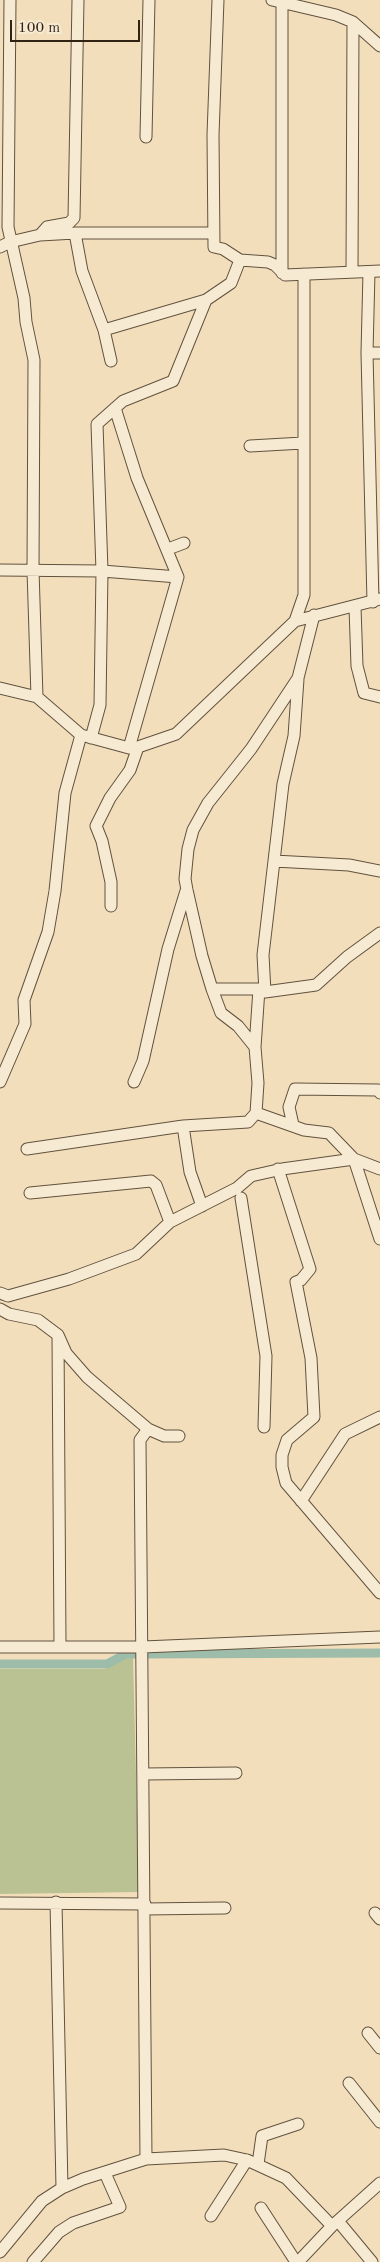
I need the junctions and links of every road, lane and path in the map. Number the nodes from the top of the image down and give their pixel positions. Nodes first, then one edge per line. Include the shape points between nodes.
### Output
1 (10, 0) edge
2 (78, 0) edge
3 (149, 0) edge
4 (218, 0) edge
5 (277, 1) edge
6 (10, 17) junction
7 (353, 22) junction
8 (0, 27) edge
9 (380, 46) edge
10 (146, 137) dead end
11 (75, 233) junction
12 (213, 233) junction
13 (40, 235) junction
14 (5, 245) edge
15 (240, 260) junction
16 (374, 271) edge
17 (352, 272) junction
18 (282, 273) junction
19 (304, 274) junction
20 (206, 300) junction
21 (104, 330) junction
22 (366, 353) junction
23 (380, 353) edge
24 (111, 360) dead end
25 (115, 408) junction
26 (368, 441) junction
27 (380, 442) edge
28 (303, 443) junction
29 (250, 446) dead end
30 (184, 543) dead end
31 (168, 549) junction
32 (0, 570) edge
33 (33, 570) junction
34 (102, 572) junction
35 (178, 577) junction
36 (376, 600) edge
37 (355, 607) junction
38 (314, 615) junction
39 (295, 621) junction
40 (298, 678) junction
41 (0, 688) edge
42 (37, 697) junction
43 (380, 697) edge
44 (86, 736) junction
45 (133, 748) junction
46 (274, 861) junction
47 (380, 871) edge
48 (187, 890) junction
49 (110, 906) dead end
50 (380, 933) edge
51 (212, 989) junction
52 (262, 990) junction
53 (255, 1047) junction
54 (0, 1082) edge
55 (134, 1082) dead end
56 (380, 1093) edge
57 (256, 1113) junction
58 (293, 1125) junction
59 (183, 1126) junction
60 (27, 1149) dead end
61 (354, 1159) junction
62 (380, 1168) edge
63 (278, 1169) junction
64 (30, 1193) dead end
65 (241, 1198) dead end
66 (202, 1206) junction
67 (170, 1222) junction
68 (380, 1239) edge
69 (0, 1293) edge
70 (0, 1309) edge
71 (58, 1335) junction
72 (380, 1417) edge
73 (264, 1427) dead end
74 (148, 1430) junction
75 (179, 1436) dead end
76 (301, 1501) junction
77 (380, 1593) edge
78 (380, 1638) edge
79 (60, 1646) junction
80 (0, 1647) edge
81 (143, 1652) junction
82 (236, 1773) dead end
83 (144, 1774) junction
84 (56, 1902) junction
85 (0, 1903) edge
86 (145, 1907) junction
87 (225, 1908) dead end
88 (368, 2032) dead end
89 (380, 2048) edge
90 (349, 2084) dead end
91 (380, 2122) edge
92 (298, 2124) dead end
93 (146, 2159) junction
94 (252, 2162) junction
95 (105, 2173) junction
96 (380, 2183) edge
97 (62, 2188) junction
98 (261, 2208) dead end
99 (211, 2216) dead end
100 (335, 2224) junction
101 (0, 2252) edge
102 (33, 2262) edge
103 (297, 2262) edge
104 (372, 2262) edge

1 - 6 street
2 - 13 street via 74,218 69,223 48,228
3 - 10 street
4 - 12 street
5 - 7 street
5 - 18 street
6 - 8 street
6 - 14 street via 8,227
7 - 9 street
7 - 17 street
11 - 12 street
11 - 13 street
11 - 21 street via 82,271
12 - 15 street via 214,247
13 - 14 street
14 - 33 street via 24,298 34,360
15 - 18 street via 268,262
15 - 20 street via 230,283
16 - 17 street
16 - 22 street
17 - 19 street
18 - 19 street
19 - 28 street
20 - 21 street
20 - 25 street via 173,381 122,401
21 - 24 street
22 - 23 street
22 - 26 street
25 - 31 street via 137,478
25 - 34 street via 97,424
26 - 27 street
26 - 36 street
28 - 29 street
28 - 39 street via 304,596
30 - 31 street
31 - 35 street
32 - 33 street
33 - 34 street
33 - 42 street
34 - 35 street
34 - 44 street via 100,705
35 - 45 street
36 - 37 street
37 - 38 street
37 - 43 street via 357,666 364,693
38 - 39 street
38 - 40 street
39 - 45 street via 176,734
40 - 46 street via 294,736 283,784
40 - 48 street via 251,749 208,803 193,830 185,879
41 - 42 street
42 - 44 street
44 - 45 street
44 - 54 street via 65,793 48,932 24,1000 25,1024
45 - 49 street via 130,770 110,798 96,826 111,882
46 - 47 street via 349,865
46 - 52 street
48 - 51 street
48 - 55 street via 168,949 143,1061
50 - 52 street via 346,957 316,985
51 - 52 street
51 - 53 street via 221,1013 238,1026
52 - 53 street
53 - 57 street
56 - 58 street via 378,1090 295,1089 289,1107
57 - 58 street
57 - 59 street via 242,1124
58 - 61 street via 329,1133
59 - 60 street
59 - 66 street via 190,1172
61 - 62 street
61 - 63 street
61 - 68 street
63 - 66 street via 251,1176
63 - 76 street via 310,1269 296,1282 311,1358 314,1417 287,1440 282,1455 286,1483
64 - 67 street via 151,1181 156,1185
65 - 73 street via 266,1356
66 - 67 street
67 - 69 street via 136,1254 69,1279 8,1296
70 - 71 street via 38,1320
71 - 74 street via 66,1353 87,1377
71 - 79 street
72 - 76 street via 345,1434
74 - 75 street via 164,1436
74 - 81 street via 140,1440
76 - 77 street
78 - 81 street
79 - 80 street
79 - 81 street
81 - 83 street
82 - 83 street
83 - 86 street
84 - 85 street
84 - 86 street
84 - 97 street
86 - 87 street
86 - 93 street
88 - 89 street
90 - 91 street
92 - 94 street via 262,2136
93 - 94 street via 224,2155
93 - 95 street
94 - 99 street
94 - 100 street via 286,2178
95 - 97 street
95 - 102 street via 120,2208 73,2223 59,2232
96 - 100 street
97 - 101 street via 42,2201
98 - 103 street
100 - 103 street
100 - 104 street

